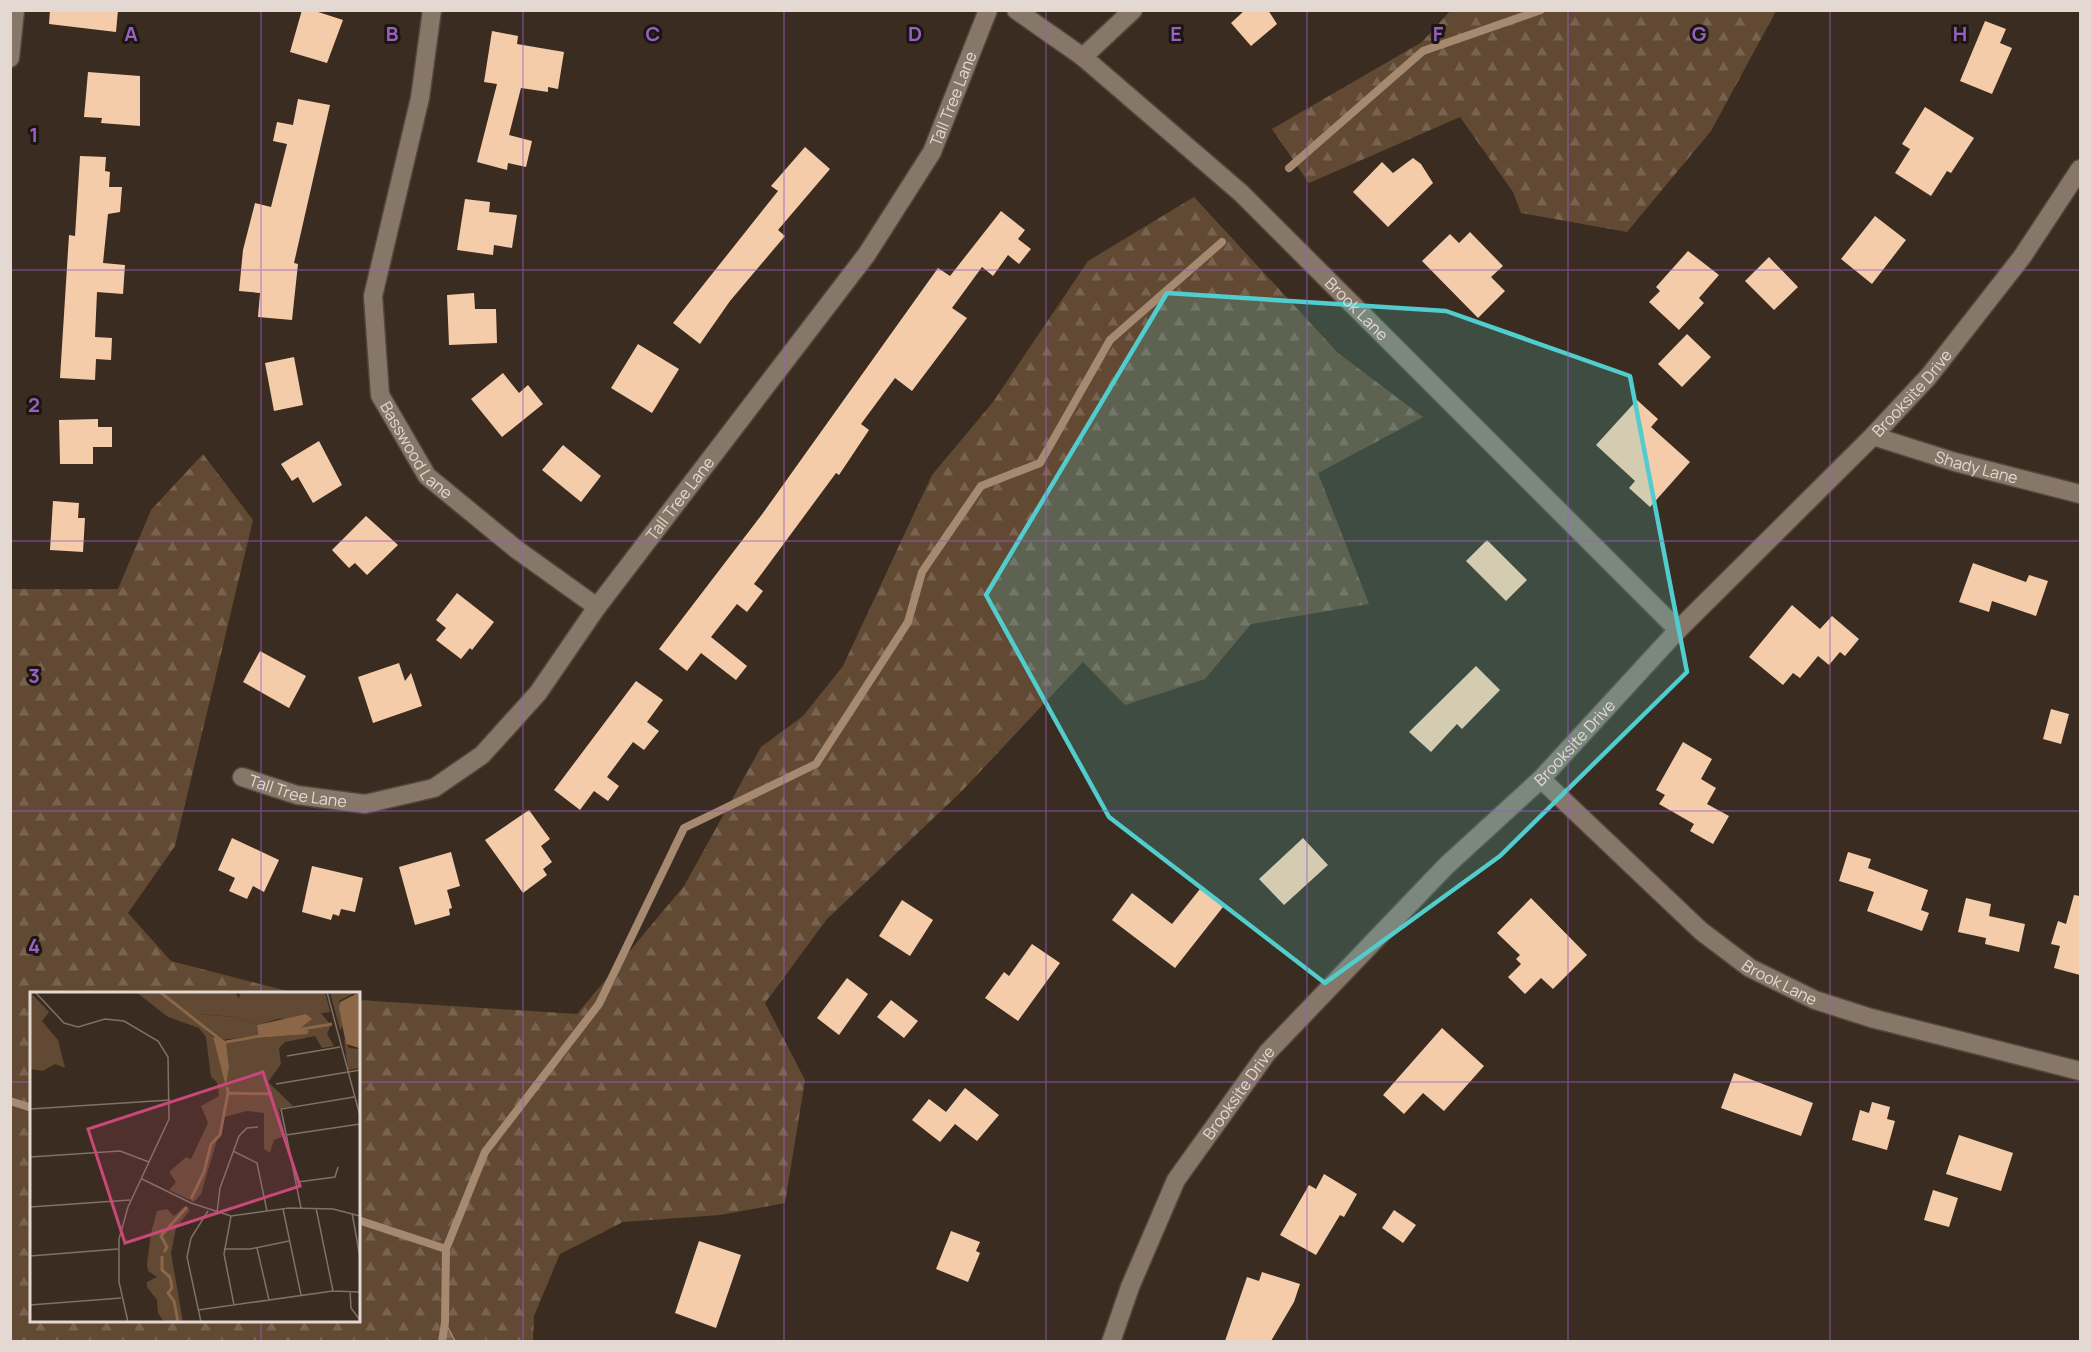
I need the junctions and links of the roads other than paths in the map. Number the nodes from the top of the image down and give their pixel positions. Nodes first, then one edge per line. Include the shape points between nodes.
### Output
1 (15, 10) edge
2 (432, 10) edge
3 (988, 10) edge
4 (1016, 10) edge
5 (1133, 10) edge
6 (11, 49) edge
7 (1083, 57) junction
8 (10, 58) edge
9 (2080, 169) edge
10 (1873, 436) junction
11 (2080, 494) edge
12 (597, 607) junction
13 (1678, 630) junction
14 (242, 777) dead end
15 (1541, 779) junction
16 (2080, 1071) edge
17 (1111, 1341) edge

1 - 6 street
2 - 12 street, Basswood Lane via 420,98 373,296 380,395 427,476 516,549
3 - 12 street, Tall Tree Lane via 932,152 867,254
4 - 7 street, Brook Lane
5 - 7 street
6 - 8 street
7 - 13 street, Brook Lane via 1241,193
9 - 10 street, Brooksite Drive via 1975,319
10 - 11 street, Shady Lane
10 - 13 street, Brooksite Drive
12 - 14 street, Tall Tree Lane via 538,693 514,720 482,755 434,788 365,804 297,795
13 - 15 street, Brooksite Drive
15 - 16 street, Brook Lane via 1701,931 1750,968 1815,1000 1871,1018
15 - 17 street, Brooksite Drive via 1446,866 1267,1053 1176,1180

